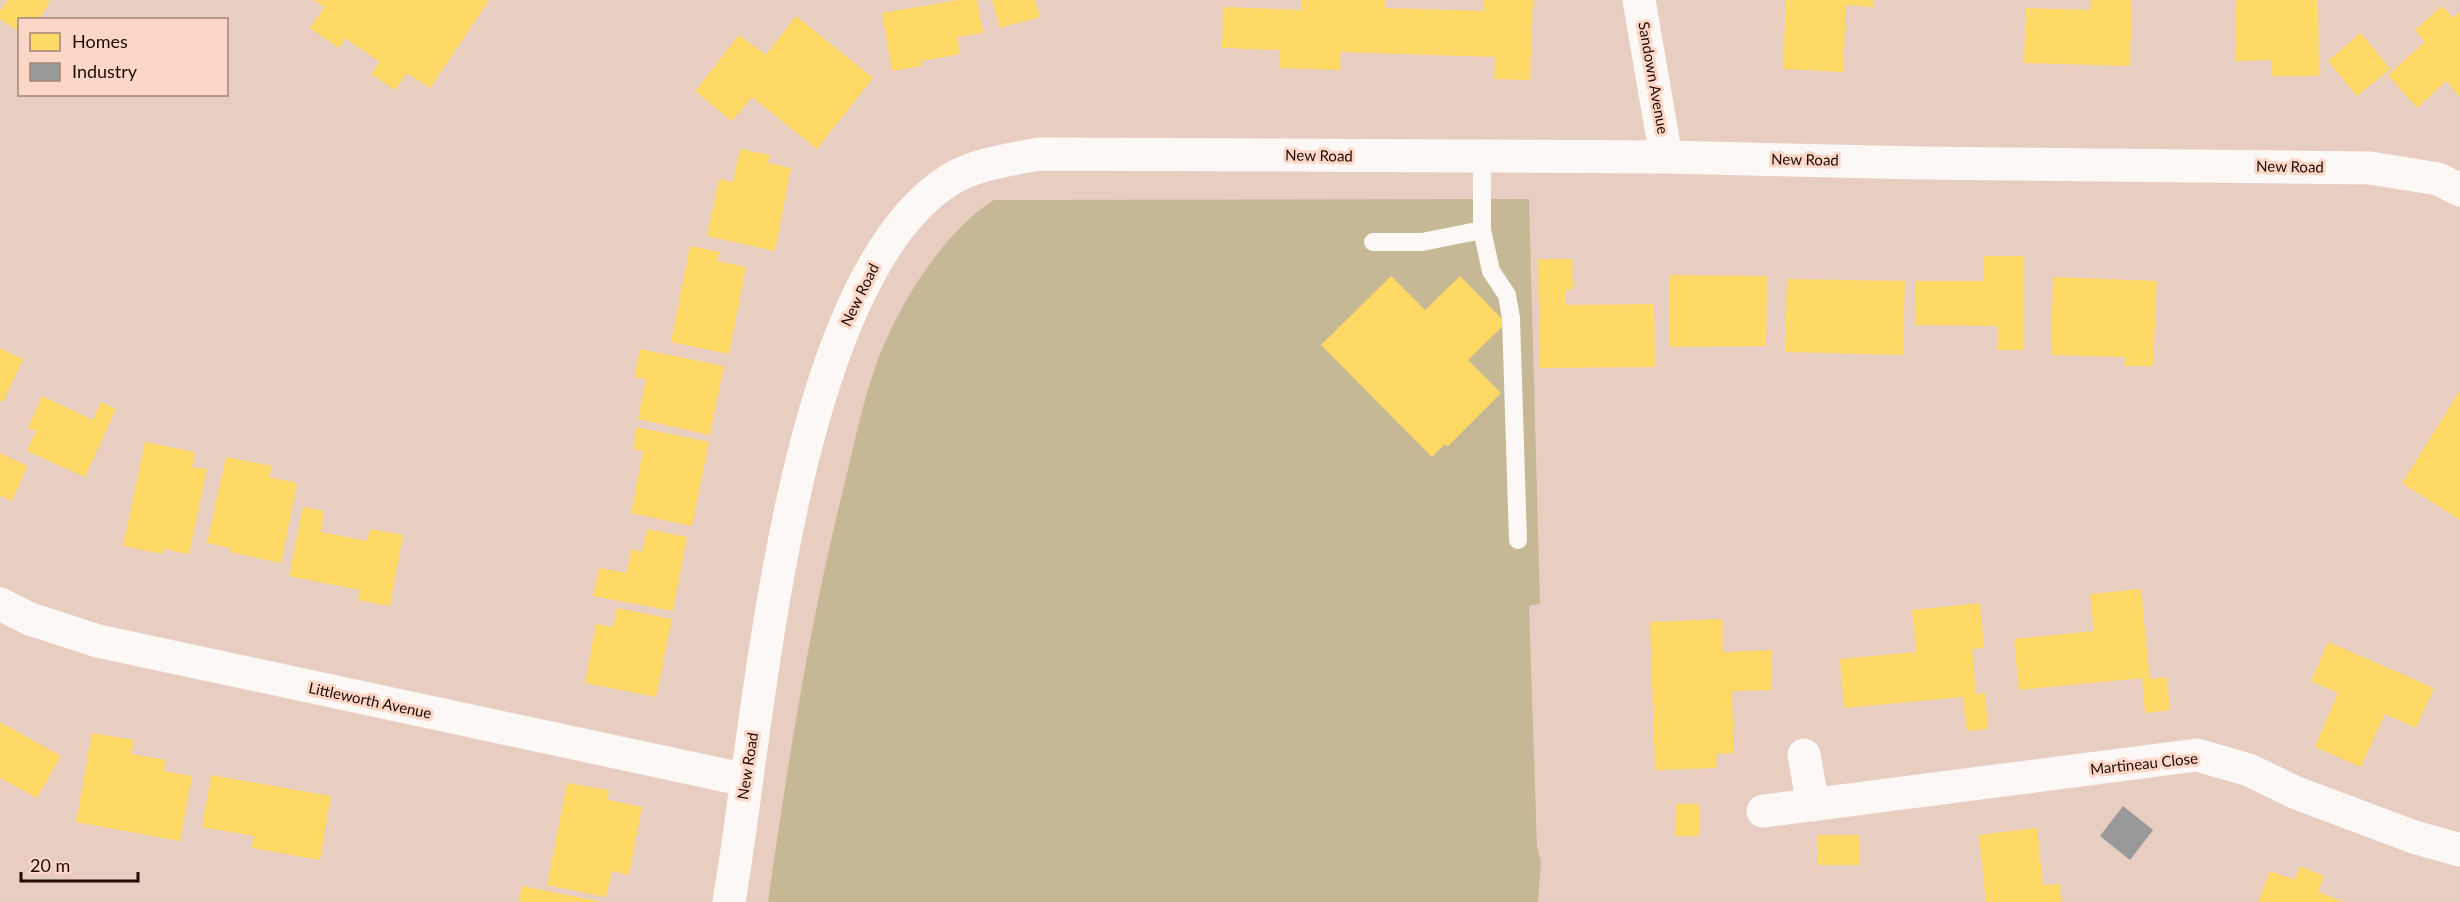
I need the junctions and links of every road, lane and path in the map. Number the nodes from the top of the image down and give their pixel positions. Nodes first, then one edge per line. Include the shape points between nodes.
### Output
1 (1639, 0) edge
2 (1666, 157) junction
3 (1482, 158) junction
4 (2460, 190) edge
5 (1482, 230) junction
6 (1373, 242) dead end
7 (1518, 540) dead end
8 (0, 604) edge
9 (1804, 755) dead end
10 (746, 780) junction
11 (1813, 805) junction
12 (1763, 811) dead end
13 (2460, 850) edge
14 (729, 902) edge

1 - 2 street, Sandown Avenue
2 - 3 street, New Road
2 - 4 street, New Road via 2370,168 2438,179
3 - 5 lane
3 - 10 street, New Road via 1039,154 995,162 949,180 913,209 864,284 842,330 824,384 790,517
5 - 6 lane via 1422,242
5 - 7 lane via 1491,271 1507,296 1511,318
8 - 10 street, Littleworth Avenue via 30,619 98,641
9 - 11 street
10 - 14 street, New Road
11 - 12 street, Martineau Close
11 - 13 street, Martineau Close via 2198,755 2249,770 2294,792 2414,837

